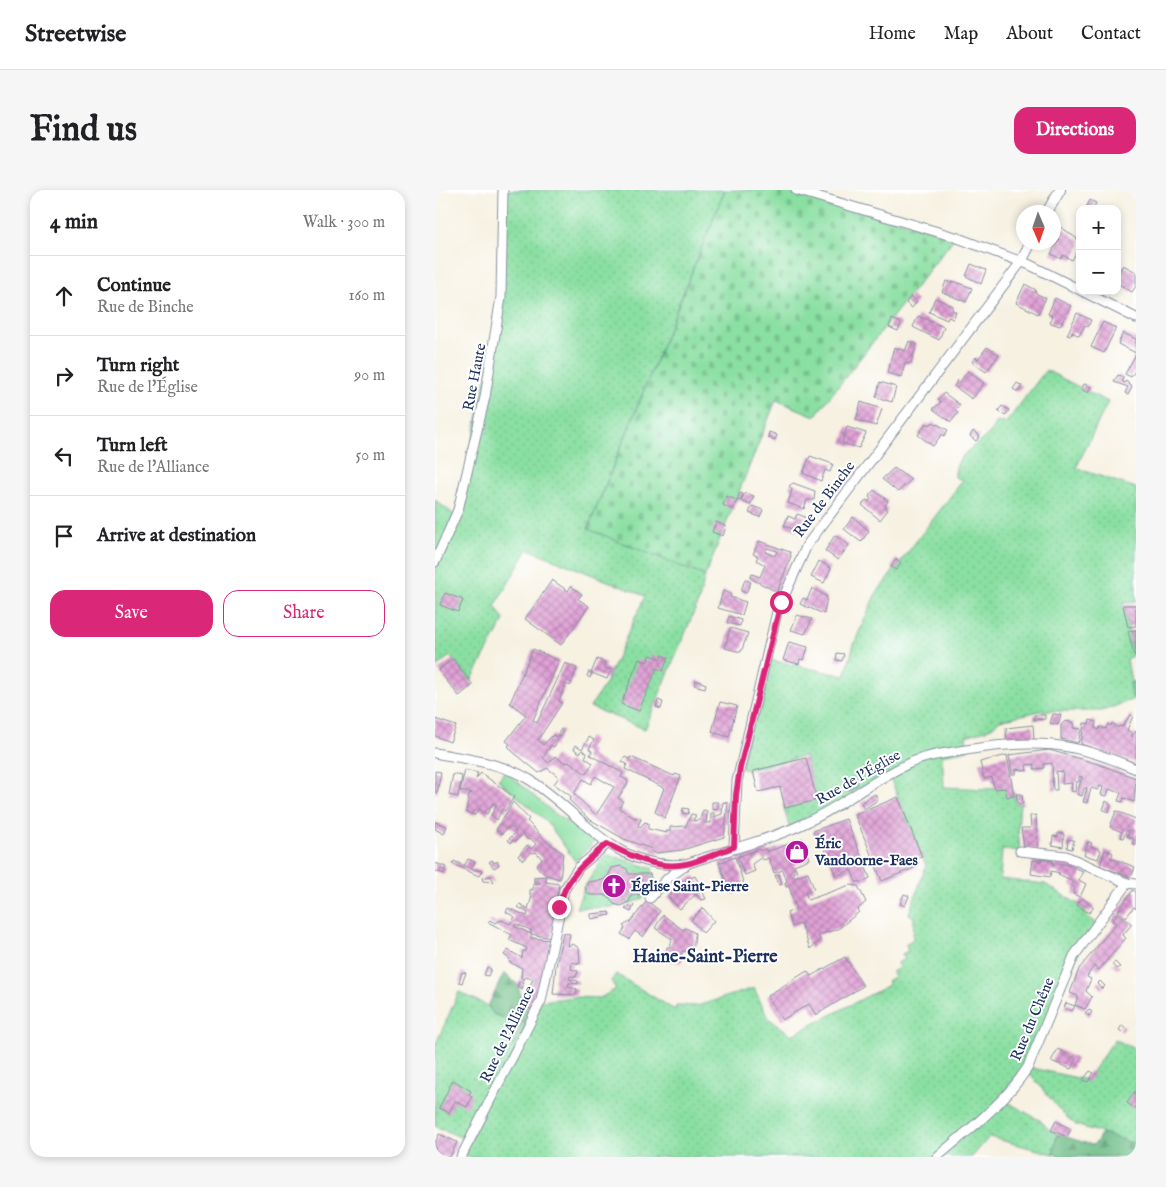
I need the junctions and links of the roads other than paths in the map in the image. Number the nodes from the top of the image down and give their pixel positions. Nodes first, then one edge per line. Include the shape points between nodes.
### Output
1 (503, 190) edge
2 (796, 190) edge
3 (1060, 190) edge
4 (1051, 205) edge
5 (1027, 250) edge
6 (1021, 262) junction
7 (1076, 289) edge
8 (1089, 295) edge
9 (1136, 318) edge
10 (435, 562) edge
11 (435, 753) edge
12 (1136, 769) edge
13 (607, 844) junction
14 (734, 847) junction
15 (1020, 851) dead end
16 (687, 864) junction
17 (1131, 883) edge
18 (651, 898) dead end
19 (461, 1157) edge
20 (937, 1157) edge

1 - 10 street, Rue Haute via 501,297 485,397 458,510
2 - 6 street via 955,237
3 - 4 street
5 - 6 street, Rue de Binche
6 - 7 street
6 - 14 street, Rue de Binche via 807,545 777,612 749,726 737,789
8 - 9 street
11 - 13 street, Rue de l'Église via 516,772 531,780
12 - 14 street, Rue de l'Église via 1075,747 1039,742 942,754 910,763 806,823
13 - 16 street, Rue de l'Église via 657,865
13 - 19 street, Rue de l'Alliance via 579,868 568,883 561,900 541,1001
14 - 16 street, Rue de l'Église
15 - 17 street via 1066,856
16 - 18 street, Rue de l'Église via 668,878
17 - 20 street, Rue du Chêne via 1074,956 1028,1067 1020,1079

